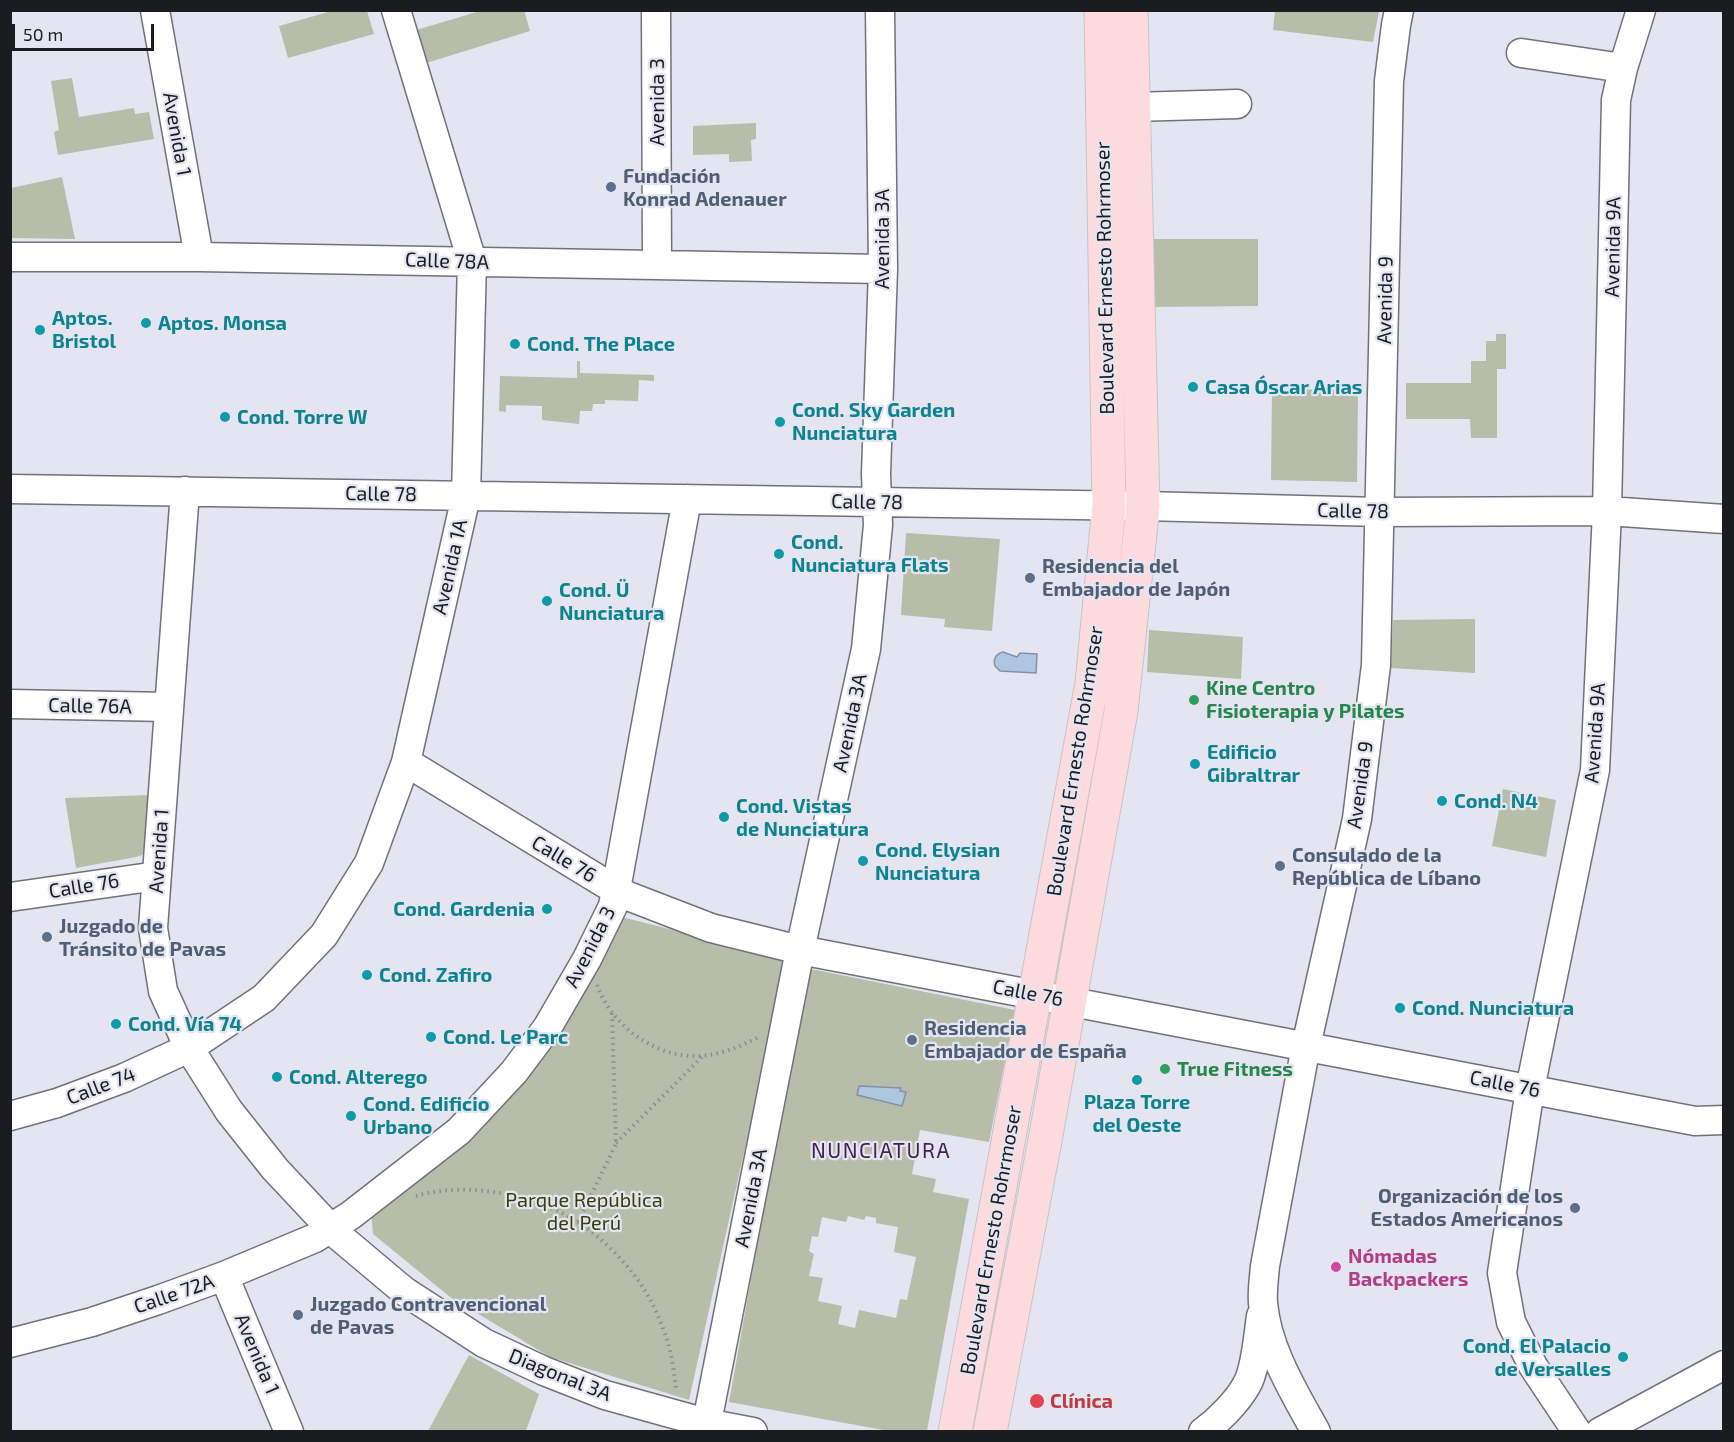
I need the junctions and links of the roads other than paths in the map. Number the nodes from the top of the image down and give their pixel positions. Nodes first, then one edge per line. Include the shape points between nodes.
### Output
1 (155, 10) edge
2 (396, 10) edge
3 (656, 10) edge
4 (880, 10) edge
5 (1101, 10) edge
6 (1131, 10) edge
7 (1399, 10) edge
8 (1641, 10) edge
9 (1521, 53) dead end
10 (1623, 68) junction
11 (1237, 104) dead end
12 (1133, 107) junction
13 (199, 256) junction
14 (10, 258) edge
15 (472, 261) junction
16 (657, 265) junction
17 (883, 269) junction
18 (10, 489) edge
19 (185, 491) junction
20 (466, 496) junction
21 (687, 499) junction
22 (877, 502) junction
23 (1109, 506) junction
24 (1143, 506) junction
25 (1607, 511) junction
26 (1380, 512) junction
27 (1724, 519) edge
28 (10, 704) edge
29 (169, 707) junction
30 (406, 762) junction
31 (157, 876) junction
32 (617, 891) junction
33 (10, 897) edge
34 (800, 950) junction
35 (1035, 994) junction
36 (1070, 1001) junction
37 (1306, 1046) junction
38 (189, 1048) junction
39 (1530, 1089) junction
40 (10, 1116) edge
41 (1724, 1120) edge
42 (330, 1228) junction
43 (224, 1276) junction
44 (1263, 1302) junction
45 (10, 1343) edge
46 (1724, 1365) edge
47 (706, 1427) edge
48 (289, 1431) edge
49 (753, 1431) edge
50 (955, 1431) edge
51 (990, 1431) edge
52 (1203, 1431) edge
53 (1316, 1431) edge
54 (1577, 1431) edge
55 (1600, 1431) edge

1 - 13 street, Avenida 1
2 - 15 street, Avenida 1A
3 - 16 street, Avenida 3
4 - 17 street, Avenida 3A
5 - 23 main road, Boulevard Ernesto Rohrmoser
6 - 12 main road, Boulevard Ernesto Rohrmoser
7 - 26 street, Avenida 9 via 1389,81
8 - 10 street, Avenida 9A
9 - 10 street
10 - 25 street, Avenida 9A via 1616,100
11 - 12 street
12 - 24 main road, Boulevard Ernesto Rohrmoser
13 - 14 street, Calle 78A
13 - 15 street, Calle 78A
15 - 16 street, Calle 78A
15 - 20 street, Avenida 1A
16 - 17 street, Calle 78A
17 - 22 street, Avenida 3A
18 - 19 street, Calle 78
19 - 20 street, Calle 78
19 - 29 street, Avenida 1
20 - 21 street, Calle 78
20 - 30 street, Avenida 1A
21 - 22 street, Calle 78
21 - 32 street, Avenida 3
22 - 23 street, Calle 78
22 - 34 street, Avenida 3A via 866,649
23 - 24 street, Calle 78
23 - 35 main road, Boulevard Ernesto Rohrmoser via 1092,683
24 - 26 street, Calle 78
24 - 36 main road, Boulevard Ernesto Rohrmoser via 1121,711
25 - 26 street, Calle 78
25 - 27 street, Calle 78
25 - 39 street, Avenida 9A via 1595,770
26 - 37 street, Avenida 9 via 1376,665 1357,819
28 - 29 street, Calle 76A
29 - 31 street, Avenida 1
30 - 32 street, Calle 76
30 - 38 street, Avenida 1A via 369,863 324,935 264,998
31 - 33 street, Calle 76
31 - 38 street, Avenida 1 via 153,928 163,992
32 - 34 street, Calle 76 via 711,928
32 - 42 street, Avenida 3 via 582,969 547,1028 514,1072 459,1131
34 - 35 street, Calle 76
34 - 47 street, Avenida 3A
35 - 36 street, Calle 76
35 - 50 main road, Boulevard Ernesto Rohrmoser
36 - 37 street, Calle 76
36 - 51 main road, Boulevard Ernesto Rohrmoser via 1014,1336
37 - 39 street, Calle 76
37 - 44 street, Avenida 9 via 1265,1266
38 - 40 street, Calle 74 via 124,1078
38 - 42 street, Avenida 1 via 229,1111 275,1169
39 - 41 street, Calle 76 via 1695,1121
39 - 54 street, Avenida 9A via 1502,1274 1510,1322 1533,1366
42 - 43 street, Calle 72A
42 - 47 street, Diagonal 3A via 404,1291 484,1342 605,1395
43 - 45 street, Calle 72A via 92,1322
43 - 48 street, Avenida 1
44 - 52 street via 1247,1386 1218,1420
44 - 53 street, Avenida 9 via 1279,1362
46 - 55 street
47 - 49 street, Diagonal 3A

